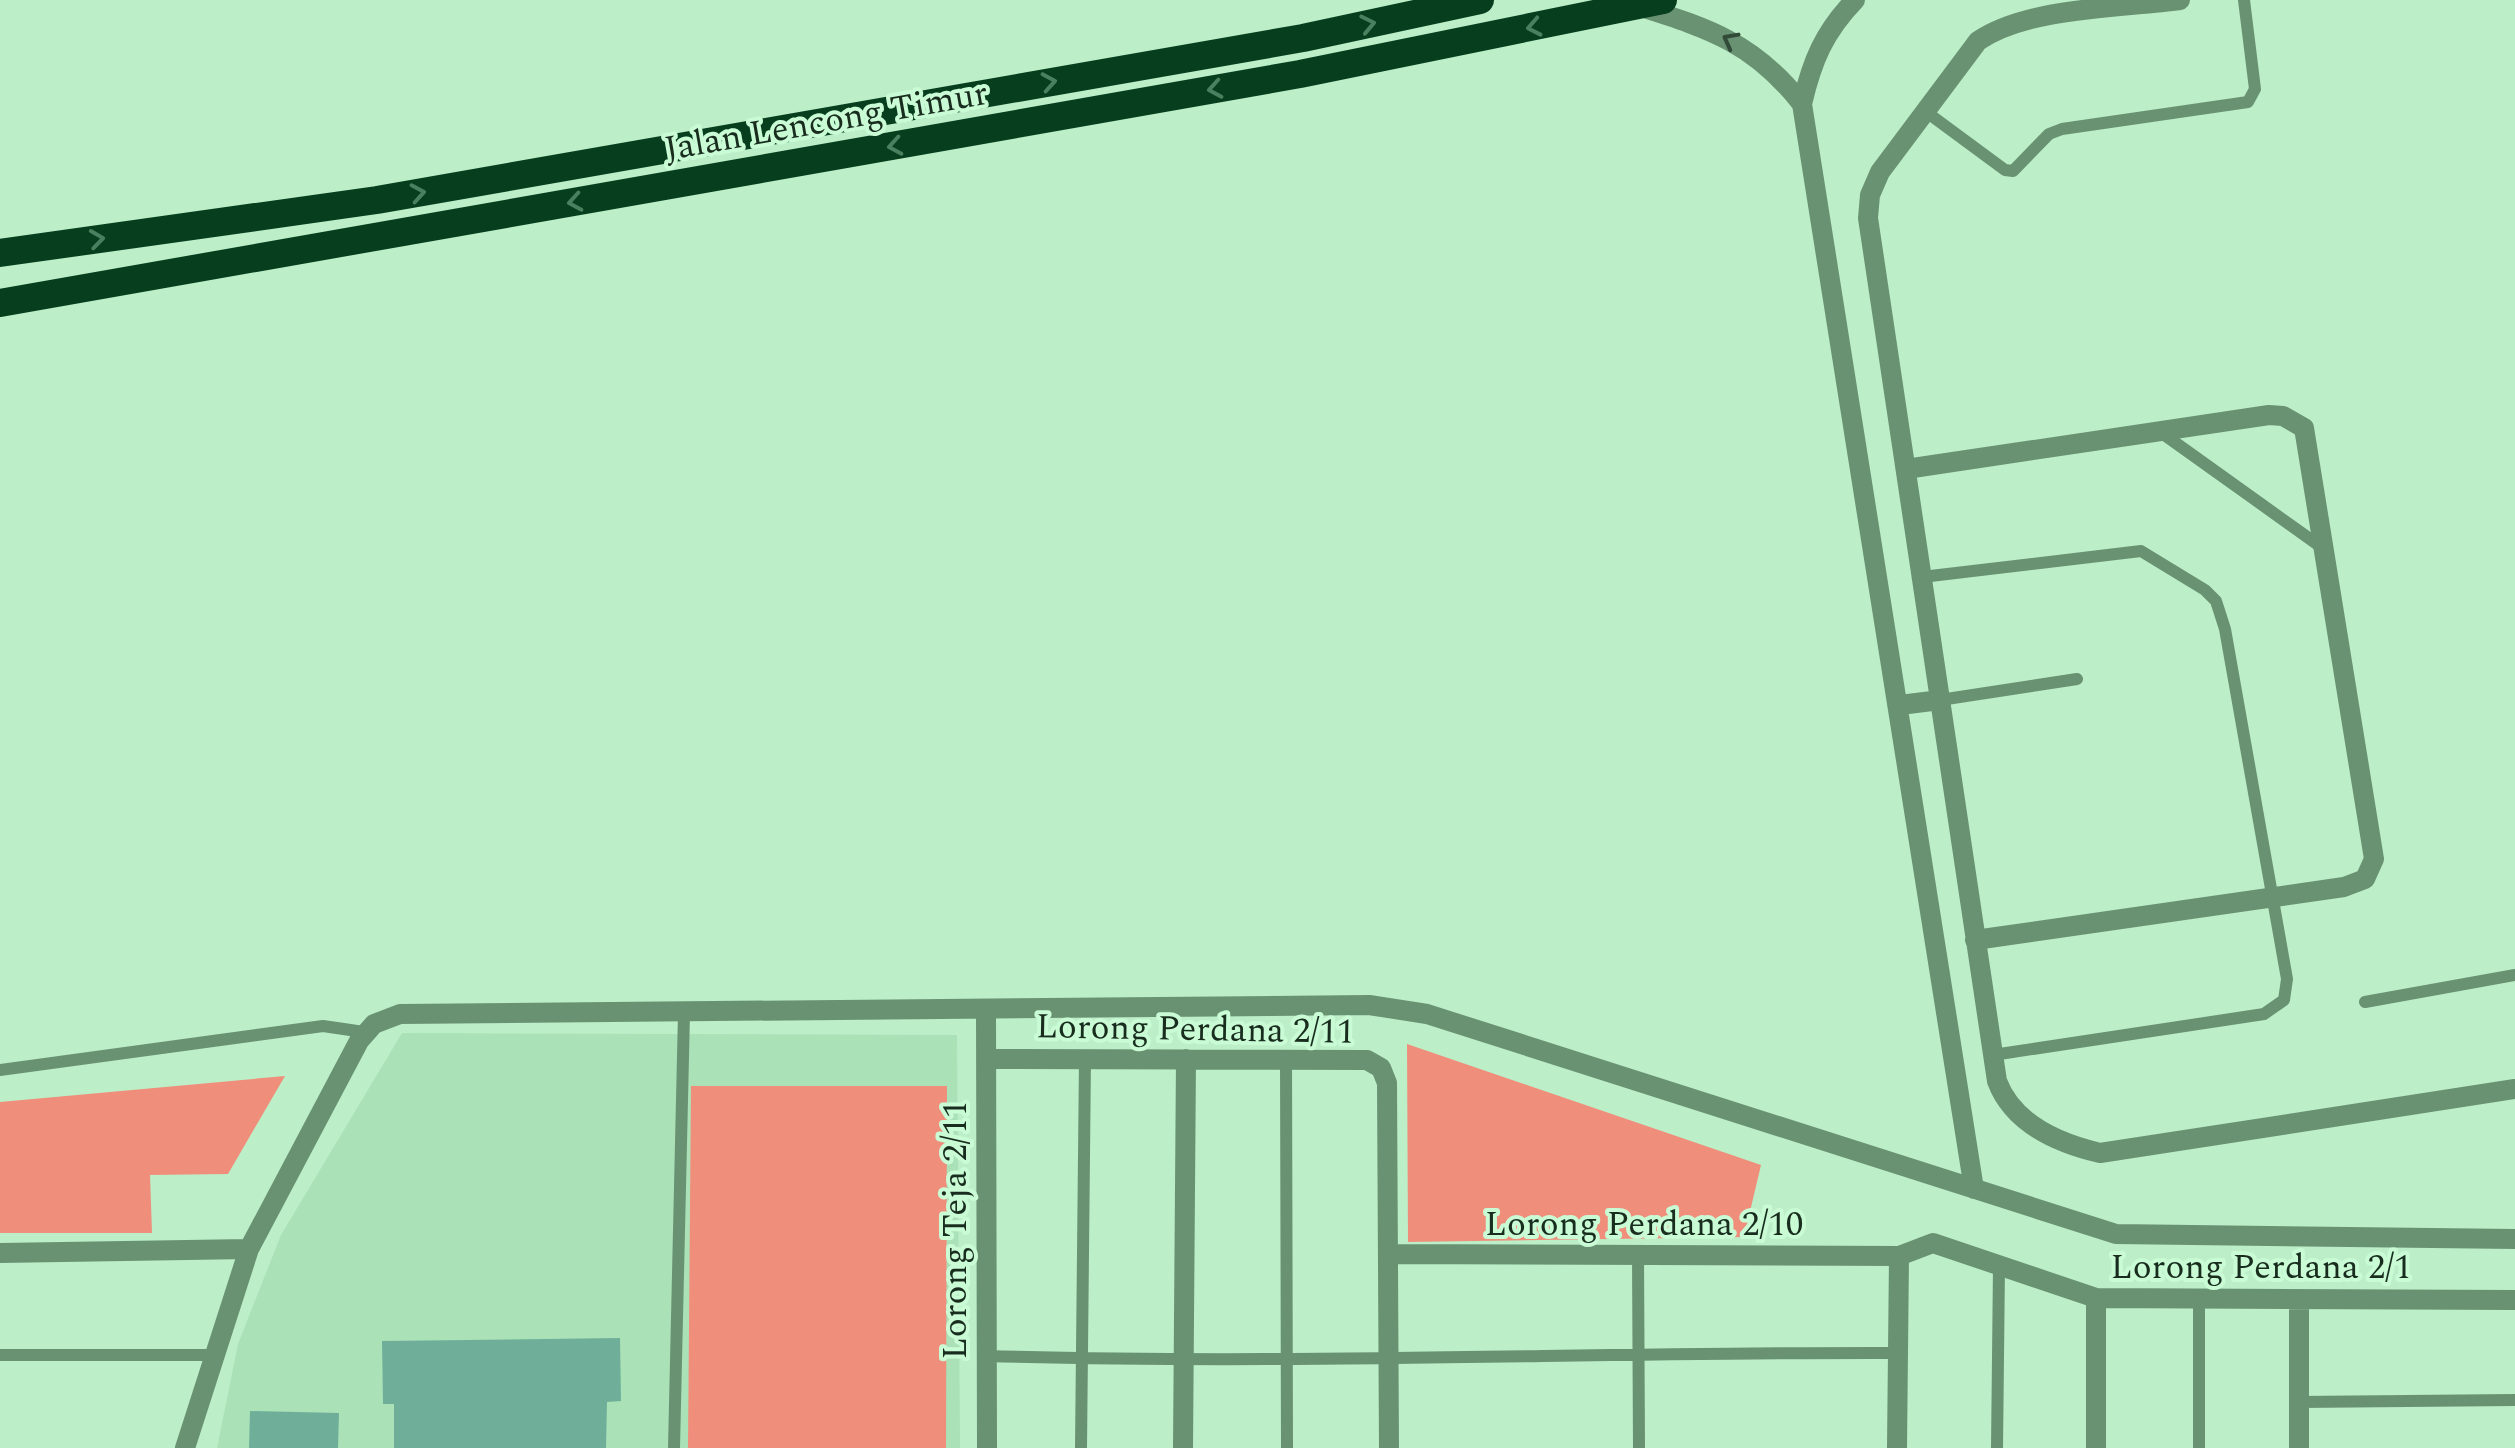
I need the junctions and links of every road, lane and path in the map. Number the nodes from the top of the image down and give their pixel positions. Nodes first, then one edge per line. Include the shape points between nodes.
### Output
1 (1480, 0) edge
2 (1855, 0) edge
3 (2180, 0) edge
4 (2244, 0) edge
5 (1651, 3) edge
6 (1802, 104) junction
7 (1925, 112) junction
8 (0, 253) edge
9 (0, 303) edge
10 (2159, 431) junction
11 (1906, 469) junction
12 (2326, 550) junction
13 (1922, 577) junction
14 (2077, 679) dead end
15 (1940, 700) junction
16 (1900, 705) junction
17 (2272, 898) junction
18 (1975, 940) junction
19 (2515, 976) edge
20 (2365, 1002) dead end
21 (986, 1012) junction
22 (684, 1013) junction
23 (364, 1032) junction
24 (1993, 1055) junction
25 (1085, 1058) junction
26 (986, 1059) junction
27 (1186, 1059) junction
28 (1286, 1059) junction
29 (0, 1070) edge
30 (2515, 1090) edge
31 (1974, 1189) junction
32 (2515, 1239) edge
33 (249, 1249) junction
34 (0, 1254) edge
35 (1388, 1254) junction
36 (1638, 1256) junction
37 (1899, 1256) junction
38 (1999, 1266) junction
39 (2096, 1298) junction
40 (2199, 1300) junction
41 (2299, 1300) junction
42 (2515, 1300) edge
43 (1639, 1352) junction
44 (1898, 1353) junction
45 (0, 1355) edge
46 (215, 1355) junction
47 (987, 1356) junction
48 (1389, 1358) junction
49 (1082, 1359) junction
50 (1184, 1359) junction
51 (1286, 1359) junction
52 (2515, 1400) edge
53 (2299, 1402) junction
54 (185, 1448) edge
55 (674, 1448) edge
56 (987, 1448) edge
57 (1082, 1448) edge
58 (1183, 1448) edge
59 (1287, 1448) edge
60 (1389, 1448) edge
61 (1640, 1448) edge
62 (1897, 1448) edge
63 (1997, 1448) edge
64 (2096, 1448) edge
65 (2199, 1448) edge
66 (2299, 1448) edge

8 -> 1 highway, Jalan Lencong Timur via 396,197 1303,38
2 - 6 street via 1812,59
3 - 7 street via 1995,29 1978,40
4 - 7 lane via 2255,89 2248,102 2062,129 2013,171
6 -> 5 street via 1775,70 1736,42
5 -> 9 highway, Jalan Lencong Timur via 1300,74
6 - 16 street
7 - 11 street via 1880,172 1868,218
10 - 11 street
10 - 12 lane
10 - 12 street via 2269,415 2294,421 2308,437
11 - 13 street
12 - 17 street via 2374,859 2356,884
13 - 15 street
13 - 17 lane via 2142,551 2205,590 2226,629
14 - 15 lane
15 - 16 street
15 - 18 street
16 - 31 street
17 - 18 street
17 - 24 lane via 2287,979 2279,1007 2188,1028
18 - 24 street
19 - 20 lane
21 - 22 street
21 - 26 street, Lorong Teja 2/11
21 - 31 street via 1401,1009
22 - 23 street via 400,1014
22 - 55 lane
23 - 29 lane via 324,1026
23 - 33 street
24 - 30 street via 2005,1102 2020,1120 2100,1153
25 - 26 street, Lorong Perdana 2/11
25 - 27 street, Lorong Perdana 2/11
25 - 49 lane
26 - 47 street, Lorong Teja 2/11
27 - 28 street, Lorong Perdana 2/11
27 - 50 street
28 - 35 street, Lorong Perdana 2/11 via 1367,1060 1382,1068
28 - 51 lane
31 - 32 street via 2132,1236
33 - 34 street
33 - 46 street
35 - 36 street, Lorong Perdana 2/10
35 - 48 street, Lorong Perdana 2/11
36 - 37 street, Lorong Perdana 2/10
36 - 43 lane
37 - 38 street, Lorong Perdana 2/1 via 1933,1243
37 - 44 street
38 - 39 street, Lorong Perdana 2/1
38 - 63 lane
39 - 40 street, Lorong Perdana 2/1
39 - 64 street
40 - 41 street, Lorong Perdana 2/1
40 - 65 lane
41 - 42 street, Lorong Perdana 2/1
41 - 53 street
43 - 44 lane
43 - 48 lane
43 - 61 lane
44 - 62 street
45 - 46 lane
46 - 54 street
47 - 49 lane
47 - 56 street, Lorong Teja 2/11
48 - 51 lane
48 - 60 street, Lorong Perdana 2/11
49 - 50 lane
49 - 57 lane
50 - 51 lane
50 - 58 street
51 - 59 lane
52 - 53 lane
53 - 66 street

